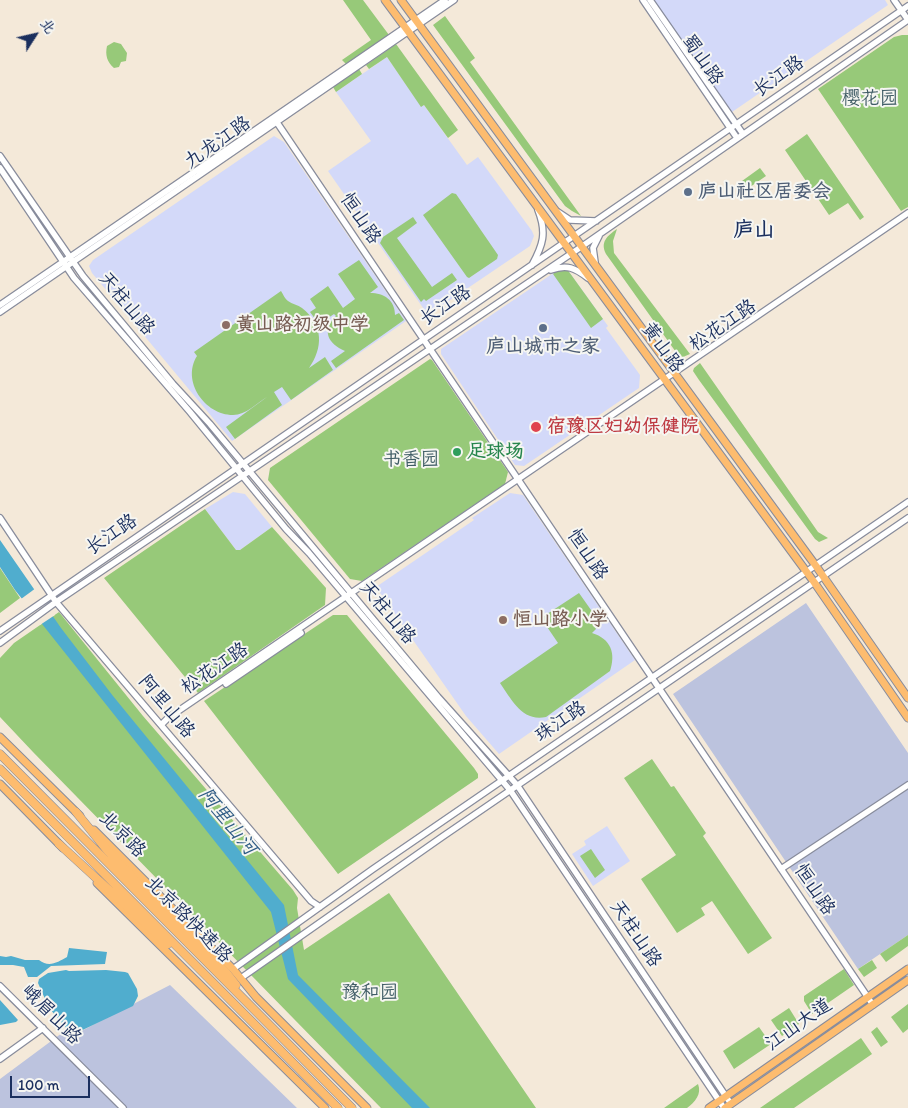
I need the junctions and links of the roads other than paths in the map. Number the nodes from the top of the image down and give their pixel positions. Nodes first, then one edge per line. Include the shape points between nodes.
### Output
1 (385, 0) edge
2 (401, 0) edge
3 (445, 0) edge
4 (454, 0) edge
5 (643, 0) edge
6 (650, 0) edge
7 (894, 0) edge
8 (903, 0) edge
9 (908, 6) edge
10 (901, 10) junction
11 (908, 20) edge
12 (417, 22) junction
13 (407, 29) junction
14 (277, 120) junction
15 (734, 127) junction
16 (740, 136) junction
17 (0, 156) edge
18 (0, 168) edge
19 (535, 204) junction
20 (552, 207) junction
21 (908, 213) edge
22 (908, 218) edge
23 (598, 220) junction
24 (602, 232) junction
25 (574, 237) junction
26 (564, 244) junction
27 (581, 247) junction
28 (571, 253) junction
29 (72, 260) junction
30 (65, 265) junction
31 (531, 266) junction
32 (599, 271) junction
33 (542, 273) junction
34 (592, 281) junction
35 (0, 306) edge
36 (0, 312) edge
37 (425, 339) junction
38 (431, 348) junction
39 (675, 375) junction
40 (666, 381) junction
41 (243, 464) junction
42 (236, 469) junction
43 (249, 471) junction
44 (242, 476) junction
45 (520, 480) junction
46 (908, 502) edge
47 (0, 518) edge
48 (908, 518) edge
49 (816, 566) junction
50 (807, 572) junction
51 (823, 576) junction
52 (814, 582) junction
53 (51, 594) junction
54 (350, 597) junction
55 (56, 602) junction
56 (0, 631) edge
57 (0, 643) edge
58 (653, 677) junction
59 (660, 687) junction
60 (908, 698) edge
61 (598, 715) junction
62 (908, 718) edge
63 (161, 725) junction
64 (605, 725) junction
65 (0, 737) edge
66 (0, 754) edge
67 (0, 769) edge
68 (509, 776) junction
69 (501, 781) junction
70 (0, 784) edge
71 (908, 785) edge
72 (517, 786) junction
73 (510, 790) junction
74 (76, 812) junction
75 (59, 844) junction
76 (783, 868) junction
77 (320, 907) junction
78 (233, 969) junction
79 (908, 969) edge
80 (241, 978) junction
81 (908, 980) edge
82 (0, 986) edge
83 (869, 996) junction
84 (229, 998) junction
85 (874, 1004) junction
86 (253, 1009) junction
87 (43, 1028) junction
88 (0, 1059) edge
89 (726, 1096) junction
90 (719, 1101) junction
91 (727, 1107) edge
92 (123, 1108) edge
93 (325, 1108) edge
94 (338, 1108) edge
95 (352, 1108) edge
96 (367, 1108) edge
97 (708, 1108) edge

1 - 13 main road, 黄山路
2 - 12 main road, 黄山路
3 - 12 street, 九龙江路
4 - 12 street, 九龙江路
5 - 15 street, 蜀山路
6 - 15 street, 蜀山路
7 - 10 street
8 - 9 street
9 - 10 street, 长江路
10 - 11 street
10 - 15 street, 长江路
11 - 16 street, 长江路
12 - 13 street, 九龙江路
12 - 20 main road, 黄山路
13 - 14 street, 九龙江路
13 - 19 main road, 黄山路
13 - 29 street, 九龙江路
14 - 29 street, 九龙江路
14 - 37 street, 恒山路
15 - 16 street, 蜀山路
15 - 23 street, 长江路
16 - 24 street, 长江路
17 - 29 street, 天柱山路
18 - 30 street, 天柱山路
19 - 26 main road, 黄山路
19 - 31 street via 544,234
20 - 23 street via 570,220
20 - 25 main road, 黄山路
21 - 39 street, 松花江路
22 - 39 street, 松花江路
23 - 25 street, 长江路
24 - 27 street, 长江路
24 - 32 street via 593,248
25 - 26 street, 长江路
25 - 27 main road, 黄山路
26 - 28 main road, 黄山路
26 - 31 street, 长江路
27 - 28 street, 长江路
27 - 32 main road, 黄山路
28 - 33 street, 长江路
28 - 34 main road, 黄山路
29 - 30 street, 九龙江路
29 - 41 street, 天柱山路
30 - 35 street, 九龙江路
30 - 36 street, 九龙江路
30 - 42 street, 天柱山路
31 - 37 street, 长江路
32 - 39 main road, 黄山路
33 - 34 street via 564,266
33 - 38 street, 长江路
34 - 40 main road, 黄山路
37 - 38 street, 恒山路
37 - 41 street, 长江路
38 - 43 street, 长江路
38 - 45 street, 恒山路
39 - 40 street, 松花江路
39 - 49 main road, 黄山路
40 - 45 street, 松花江路
40 - 50 main road, 黄山路
41 - 42 street, 长江路
41 - 43 street, 天柱山路
42 - 44 street, 天柱山路
42 - 53 street, 长江路
43 - 44 street, 长江路
43 - 54 street, 天柱山路
44 - 54 street, 天柱山路
44 - 55 street, 长江路
45 - 54 street, 松花江路
45 - 58 street, 恒山路
46 - 49 street, 珠江路
47 - 53 street, 阿里山路
48 - 51 street, 珠江路
49 - 50 street, 珠江路
49 - 51 main road, 黄山路
50 - 52 main road, 黄山路
50 - 58 street, 珠江路
51 - 52 street, 珠江路
51 - 60 main road, 黄山路
52 - 59 street, 珠江路
52 - 62 main road, 黄山路
53 - 55 street, 阿里山路
53 - 56 street, 长江路
54 - 63 street, 松花江路
54 - 68 street, 天柱山路
54 - 69 street, 天柱山路
55 - 57 street, 长江路
55 - 63 street, 阿里山路
58 - 59 street, 恒山路
58 - 61 street, 珠江路
59 - 64 street, 珠江路
59 - 76 street, 恒山路
61 - 64 street
61 - 68 street, 珠江路
63 - 77 street, 阿里山路 via 311,901
64 - 72 street, 珠江路
65 - 74 main road, 北京路
66 - 86 highway, 北京路快速路
67 - 84 highway, 北京路快速路
68 - 69 street, 珠江路
68 - 72 street, 天柱山路
69 - 73 street, 天柱山路
69 - 77 street, 珠江路
70 - 75 main road
71 - 76 street
72 - 73 street, 珠江路
72 - 89 street, 天柱山路
73 - 80 street, 珠江路
73 - 90 street, 天柱山路
74 - 78 main road, 北京路
74 - 86 highway via 106,849 225,971
75 - 84 highway via 205,980
75 - 93 main road
76 - 83 street, 恒山路
77 - 78 street, 珠江路
78 - 80 main road, 北京路
79 - 83 main road, 江山大道
80 - 96 main road, 北京路 via 256,998
81 - 85 main road, 江山大道
82 - 87 street, 峨眉山路
83 - 85 street, 恒山路
83 - 89 main road, 江山大道
84 - 94 highway, 北京路快速路
85 - 91 main road, 江山大道
86 - 95 highway, 北京路快速路
87 - 88 street
87 - 92 street, 峨眉山路
89 - 90 main road, 江山大道
89 - 91 street, 天柱山路
90 - 91 street, 天柱山路
90 - 97 main road, 江山大道

